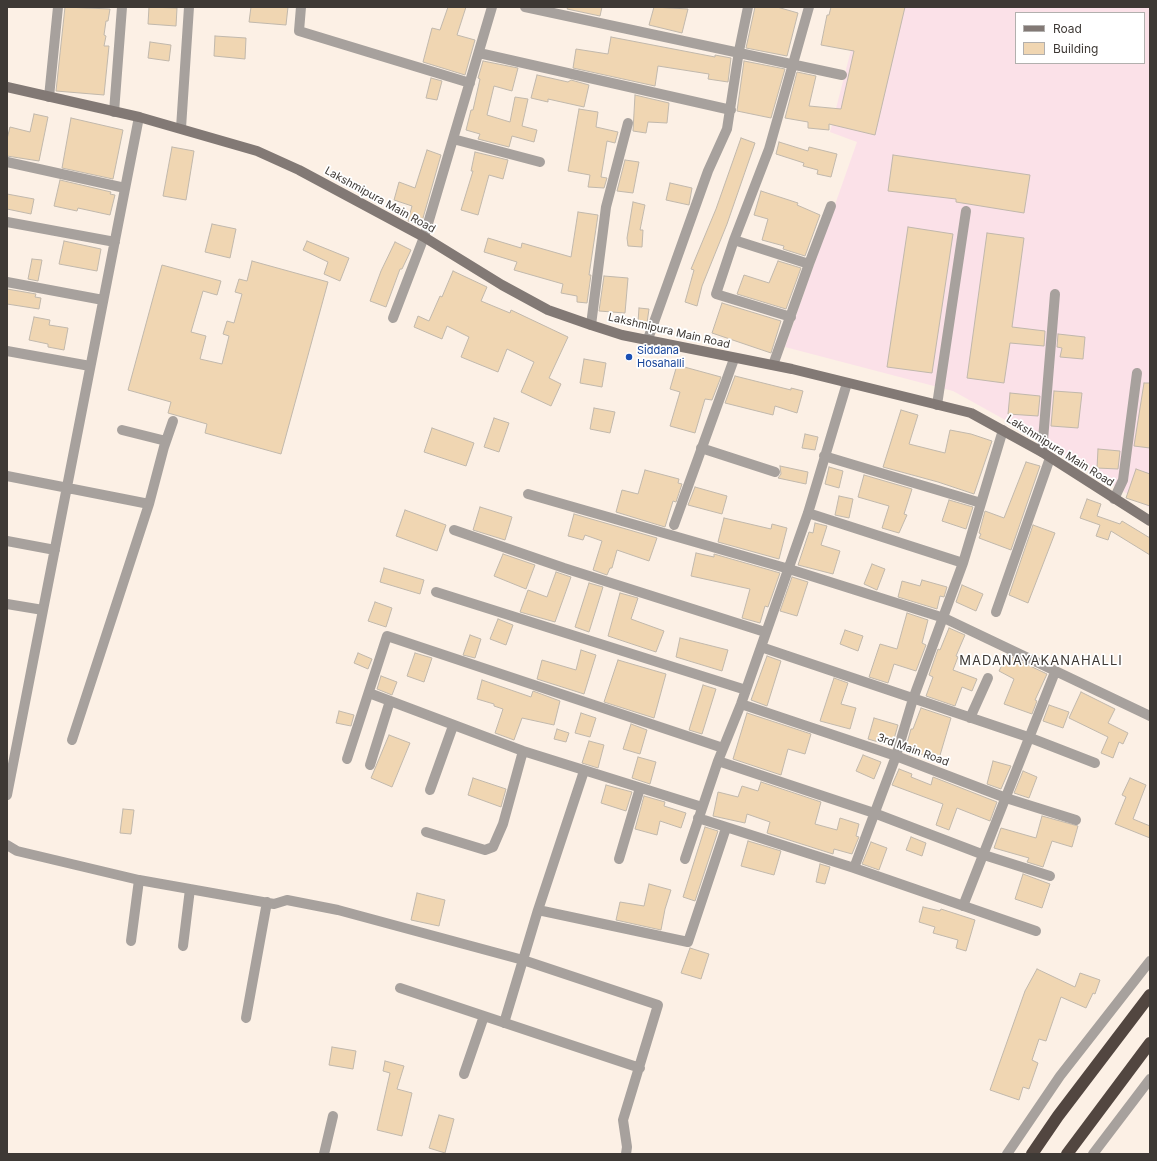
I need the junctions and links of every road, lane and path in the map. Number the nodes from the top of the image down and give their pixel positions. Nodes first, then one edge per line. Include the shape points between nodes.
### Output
1 (58, 7) edge
2 (122, 7) edge
3 (189, 7) edge
4 (301, 7) edge
5 (492, 7) edge
6 (525, 7) edge
7 (748, 7) edge
8 (809, 7) edge
9 (479, 52) junction
10 (738, 53) junction
11 (794, 65) junction
12 (842, 75) dead end
13 (470, 84) junction
14 (7, 87) edge
15 (49, 97) junction
16 (731, 110) junction
17 (114, 112) junction
18 (139, 117) junction
19 (628, 123) dead end
20 (181, 128) junction
21 (453, 139) junction
22 (7, 162) edge
23 (540, 162) dead end
24 (125, 188) junction
25 (831, 206) dead end
26 (966, 210) dead end
27 (7, 222) edge
28 (424, 237) junction
29 (734, 240) junction
30 (115, 242) junction
31 (809, 264) junction
32 (7, 282) edge
33 (1055, 294) dead end
34 (104, 300) junction
35 (790, 317) junction
36 (393, 318) dead end
37 (591, 325) junction
38 (648, 339) junction
39 (7, 351) edge
40 (734, 359) junction
41 (773, 365) junction
42 (90, 366) junction
43 (1137, 373) dead end
44 (847, 383) junction
45 (937, 405) junction
46 (173, 421) dead end
47 (122, 430) dead end
48 (1003, 430) junction
49 (166, 441) junction
50 (701, 448) junction
51 (1046, 455) junction
52 (824, 456) junction
53 (776, 472) dead end
54 (7, 476) edge
55 (67, 487) junction
56 (528, 494) dead end
57 (1114, 499) junction
58 (981, 503) junction
59 (149, 504) junction
60 (808, 513) junction
61 (1150, 521) edge
62 (674, 525) dead end
63 (454, 530) dead end
64 (7, 541) edge
65 (55, 550) junction
66 (963, 563) junction
67 (789, 569) junction
68 (436, 592) dead end
69 (7, 604) edge
70 (43, 610) junction
71 (996, 612) dead end
72 (944, 618) junction
73 (765, 632) junction
74 (761, 647) junction
75 (1055, 672) junction
76 (988, 678) dead end
77 (746, 690) junction
78 (369, 693) junction
79 (913, 700) junction
80 (390, 701) junction
81 (741, 704) junction
82 (1150, 716) edge
83 (970, 718) junction
84 (453, 726) junction
85 (1028, 738) junction
86 (72, 740) dead end
87 (723, 748) junction
88 (523, 751) junction
89 (896, 756) junction
90 (347, 759) dead end
91 (718, 761) junction
92 (1095, 763) dead end
93 (370, 765) dead end
94 (584, 771) junction
95 (640, 788) junction
96 (430, 790) dead end
97 (7, 795) edge
98 (1006, 798) junction
99 (702, 807) junction
100 (874, 813) junction
101 (698, 818) junction
102 (1076, 820) dead end
103 (726, 828) junction
104 (426, 832) dead end
105 (7, 845) edge
106 (984, 855) junction
107 (619, 859) dead end
108 (685, 859) dead end
109 (854, 868) junction
110 (1050, 876) dead end
111 (139, 880) junction
112 (190, 889) junction
113 (267, 902) junction
114 (963, 906) junction
115 (538, 910) junction
116 (1036, 931) dead end
117 (130, 941) dead end
118 (183, 946) dead end
119 (523, 960) junction
120 (1150, 961) edge
121 (400, 988) dead end
122 (1150, 995) edge
123 (484, 1016) junction
124 (246, 1018) dead end
125 (504, 1022) junction
126 (1150, 1043) edge
127 (640, 1068) junction
128 (464, 1074) dead end
129 (1150, 1078) edge
130 (333, 1116) dead end
131 (324, 1154) edge
132 (626, 1154) edge
133 (1007, 1154) edge
134 (1032, 1154) edge
135 (1067, 1154) edge
136 (1093, 1154) edge

1 - 15 street
2 - 17 street
3 - 20 street
4 - 13 street via 298,31
5 - 9 street
6 - 10 street
7 - 10 street
8 - 11 street
9 - 13 street
9 - 16 street
10 - 11 street
10 - 16 street
11 - 12 street
11 - 29 street via 769,149
13 - 21 street
14 - 15 main road, Lakshmipura Main Road
15 - 17 main road, Lakshmipura Main Road
16 - 38 street via 727,128 708,171
17 - 18 main road, Lakshmipura Main Road
18 - 20 main road, Lakshmipura Main Road
18 - 24 street
19 - 37 street via 606,207
20 - 28 main road, Lakshmipura Main Road via 266,155
21 - 23 street
21 - 28 street
22 - 24 street
24 - 30 street
25 - 31 street
26 - 45 street
27 - 30 street
28 - 36 street
28 - 37 main road, Lakshmipura Main Road via 548,310
29 - 31 street
29 - 35 street via 716,294
30 - 34 street
31 - 35 street
32 - 34 street
33 - 51 street
34 - 42 street
35 - 41 street
37 - 38 main road, Lakshmipura Main Road via 622,335
38 - 40 main road, Lakshmipura Main Road
39 - 42 street
40 - 41 main road, Lakshmipura Main Road
40 - 50 street
41 - 44 main road, Lakshmipura Main Road
42 - 55 street
43 - 57 street via 1123,480
44 - 45 main road, Lakshmipura Main Road
44 - 52 street
45 - 48 main road, Lakshmipura Main Road via 970,413
46 - 49 street
47 - 49 street
48 - 51 main road, Lakshmipura Main Road
48 - 58 street
49 - 59 street
50 - 53 street
50 - 62 street
51 - 57 main road, Lakshmipura Main Road
51 - 71 street
52 - 58 street
52 - 60 street
54 - 55 street
55 - 59 street
55 - 65 street
56 - 67 street
57 - 61 main road, Lakshmipura Main Road
58 - 66 street
59 - 86 street
60 - 66 street
60 - 67 street
63 - 73 street
64 - 65 street
65 - 70 street
66 - 72 street
67 - 72 street
67 - 73 street
68 - 77 street
69 - 70 street
70 - 97 street
72 - 75 street
72 - 79 street
73 - 74 street
74 - 77 street
74 - 79 street
75 - 82 street
75 - 85 street
76 - 83 street
77 - 81 street
78 - 80 street
78 - 87 street via 387,636
78 - 90 street
79 - 83 street
79 - 89 street
80 - 84 street
80 - 93 street
81 - 87 street
81 - 89 street, 3rd Main Road
83 - 85 street
84 - 88 street
84 - 96 street
85 - 92 street
85 - 98 street
87 - 91 street
88 - 94 street
88 - 104 street via 503,824 493,847 485,850
89 - 98 street, 3rd Main Road
89 - 100 street
91 - 99 street
91 - 100 street
94 - 95 street
94 - 115 street
95 - 99 street
95 - 107 street
98 - 102 street, 3rd Main Road
98 - 106 street
99 - 101 street
100 - 106 street
100 - 109 street
101 - 103 street
101 - 108 street
103 - 109 street
103 - 115 street via 688,942
105 - 111 street via 17,851
106 - 110 street
106 - 114 street
109 - 114 street
111 - 112 street
111 - 117 street
112 - 113 street
112 - 118 street
113 - 119 street via 274,904 287,900 338,910
113 - 124 street
114 - 116 street
115 - 119 street
119 - 125 street
119 - 127 street via 658,1005
120 - 133 street via 1060,1076
121 - 123 street
122 - 134 highway
123 - 125 street
123 - 128 street
125 - 127 street
126 - 135 highway
127 - 132 street via 623,1120
129 - 136 street
130 - 131 street

